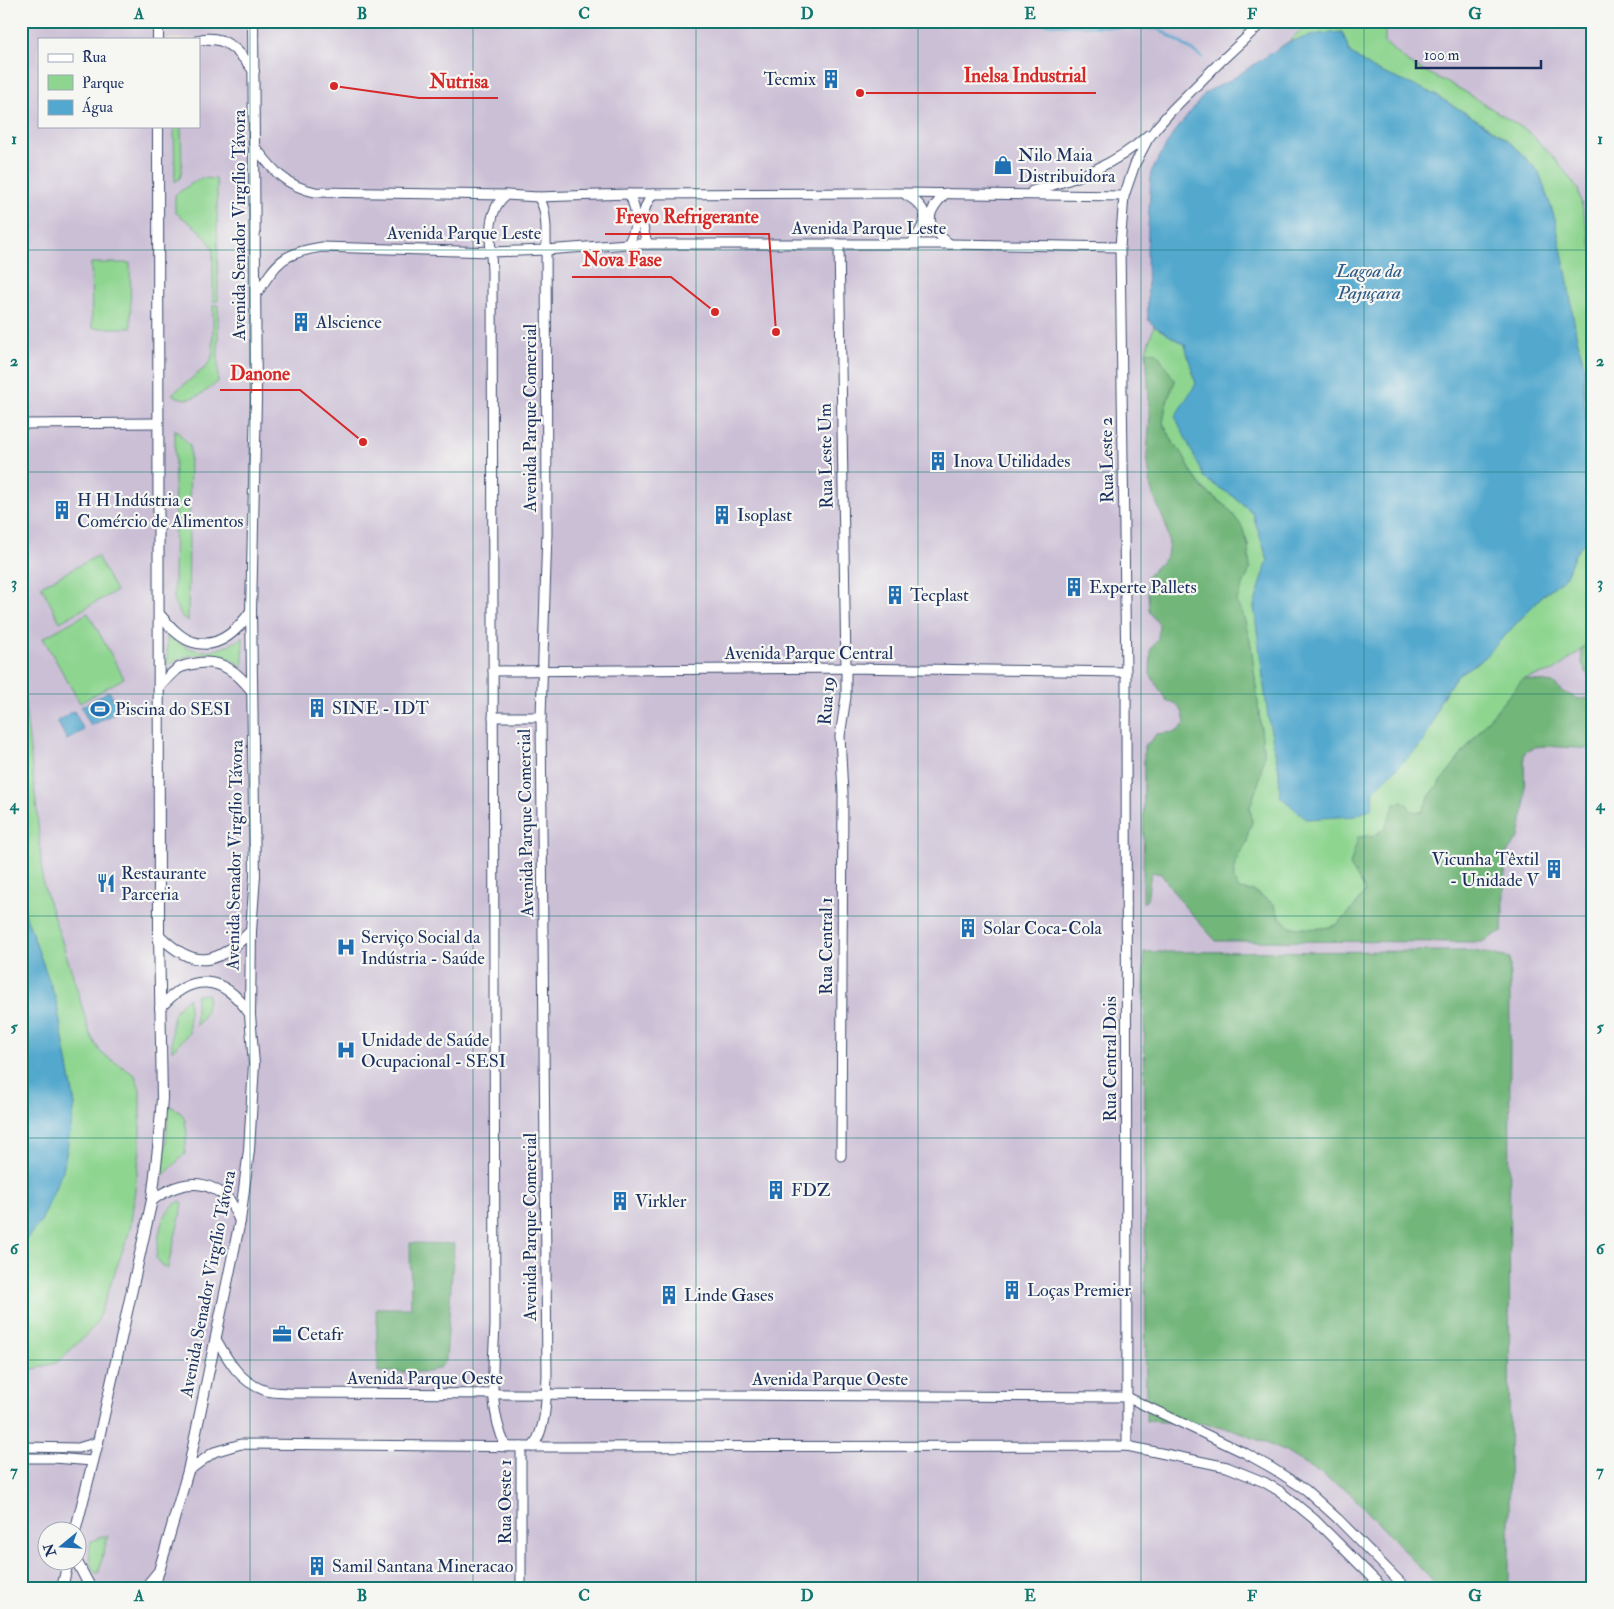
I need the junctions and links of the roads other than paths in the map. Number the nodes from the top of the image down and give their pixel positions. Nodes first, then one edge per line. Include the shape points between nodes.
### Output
1 (158, 21) edge
2 (253, 21) edge
3 (1264, 21) edge
4 (158, 38) edge
5 (200, 40) edge
6 (254, 71) junction
7 (1157, 127) junction
8 (158, 128) edge
9 (255, 147) junction
10 (903, 193) junction
11 (946, 193) junction
12 (628, 194) junction
13 (653, 194) junction
14 (1023, 194) junction
15 (506, 195) junction
16 (1124, 196) junction
17 (538, 197) junction
18 (628, 244) junction
19 (648, 244) junction
20 (839, 244) junction
21 (911, 244) junction
22 (950, 244) junction
23 (1120, 247) junction
24 (545, 250) junction
25 (492, 252) junction
26 (256, 295) junction
27 (158, 423) junction
28 (21, 424) edge
29 (251, 611) junction
30 (159, 614) junction
31 (846, 668) junction
32 (493, 671) junction
33 (542, 671) junction
34 (1126, 672) junction
35 (159, 687) junction
36 (252, 691) junction
37 (492, 717) junction
38 (542, 717) junction
39 (840, 736) joint
40 (251, 931) junction
41 (159, 934) junction
42 (160, 1008) junction
43 (250, 1015) junction
44 (841, 1156) dead end
45 (152, 1200) junction
46 (240, 1221) junction
47 (216, 1339) junction
48 (493, 1394) junction
49 (546, 1394) junction
50 (1127, 1397) junction
51 (98, 1442) junction
52 (1127, 1446) junction
53 (506, 1447) junction
54 (521, 1447) junction
55 (533, 1447) junction
56 (21, 1448) edge
57 (21, 1458) edge
58 (94, 1461) junction
59 (188, 1471) junction
60 (78, 1522) edge
61 (159, 1571) junction
62 (66, 1572) edge
63 (82, 1572) edge
64 (62, 1588) edge
65 (92, 1588) edge
66 (145, 1588) edge
67 (155, 1588) edge
68 (521, 1588) edge
69 (1383, 1588) edge
70 (1406, 1588) edge

1 - 4 main road
2 - 6 main road, Avenida Senador Virgílio Távora
3 - 7 street
5 - 6 main road via 221,41 234,47
6 - 9 main road, Avenida Senador Virgílio Távora
7 - 14 street via 1142,141 1097,170
7 - 16 street via 1138,158
8 - 27 main road
9 - 15 street, Avenida Parque Leste via 286,181 315,192
9 - 26 main road, Avenida Senador Virgílio Távora
10 - 11 street, Avenida Parque Leste
10 - 13 street, Avenida Parque Leste
10 - 21 street via 920,204 924,217 924,224
11 - 14 street, Avenida Parque Leste
11 - 22 street via 933,208 931,221 937,235
12 - 13 street, Avenida Parque Leste
12 - 17 street, Avenida Parque Leste
12 - 18 street via 636,219
13 - 19 street via 642,220
14 - 16 street, Avenida Parque Leste
15 - 17 street, Avenida Parque Leste
15 - 25 street, Avenida Parque Comercial via 492,218
16 - 23 street
17 - 24 street, Avenida Parque Comercial via 544,209
18 - 19 street, Avenida Parque Leste
18 - 24 street, Avenida Parque Leste
19 - 20 street, Avenida Parque Leste
20 - 21 street, Avenida Parque Leste
20 - 31 street, Rua Leste Um
21 - 22 street, Avenida Parque Leste
22 - 23 street, Avenida Parque Leste
23 - 34 street, Rua Leste 2
24 - 25 street, Avenida Parque Leste
24 - 33 street, Avenida Parque Comercial via 546,534
25 - 26 street, Avenida Parque Leste via 322,247 300,250 283,258
25 - 32 street, Avenida Parque Comercial
26 - 29 main road, Avenida Senador Virgílio Távora
27 - 28 street
27 - 30 main road
29 - 30 main road via 232,634 203,643 183,637
29 - 36 main road, Avenida Senador Virgílio Távora
30 - 35 main road
31 - 33 street, Avenida Parque Central
31 - 34 street, Avenida Parque Central
31 - 39 street, Rua 19 via 846,697
32 - 33 street, Avenida Parque Central
32 - 37 street, Avenida Parque Comercial
33 - 38 street, Avenida Parque Comercial
34 - 50 street, Rua Central Dois
35 - 36 main road via 179,668 206,662 231,669
35 - 41 main road
36 - 40 main road, Avenida Senador Virgílio Távora via 255,876
37 - 38 street
37 - 48 street, Avenida Parque Comercial
38 - 49 street, Avenida Parque Comercial
39 - 44 street, Rua Central 1 via 843,793
40 - 41 main road via 219,957 204,959 182,954
40 - 43 main road, Avenida Senador Virgílio Távora
41 - 42 main road
42 - 43 main road via 177,991 204,982 231,991
42 - 45 main road via 162,1098
43 - 46 main road, Avenida Senador Virgílio Távora via 254,1064 249,1150
45 - 46 main road via 180,1186 192,1183 206,1185 229,1200
45 - 51 main road
46 - 47 main road, Avenida Senador Virgílio Távora
47 - 48 street, Avenida Parque Oeste via 240,1376 265,1391
47 - 59 main road, Avenida Senador Virgílio Távora
48 - 49 street, Avenida Parque Oeste
48 - 53 street, Avenida Parque Comercial via 497,1424
49 - 50 street, Avenida Parque Oeste
49 - 55 street, Avenida Parque Comercial via 542,1428
50 - 52 street, Rua Central Dois
50 - 70 street, Avenida Parque Oeste via 1245,1453 1306,1490
51 - 56 street via 78,1448
51 - 58 main road
52 - 55 street
52 - 69 street via 1227,1467 1264,1482 1314,1518
53 - 54 street
53 - 59 street via 241,1444 214,1452
54 - 55 street
54 - 68 street, Rua Oeste 1
57 - 58 street
58 - 60 main road
59 - 61 main road, Avenida Senador Virgílio Távora
61 - 66 main road
61 - 67 street, Avenida Senador Virgílio Távora
62 - 64 main road
63 - 65 main road

